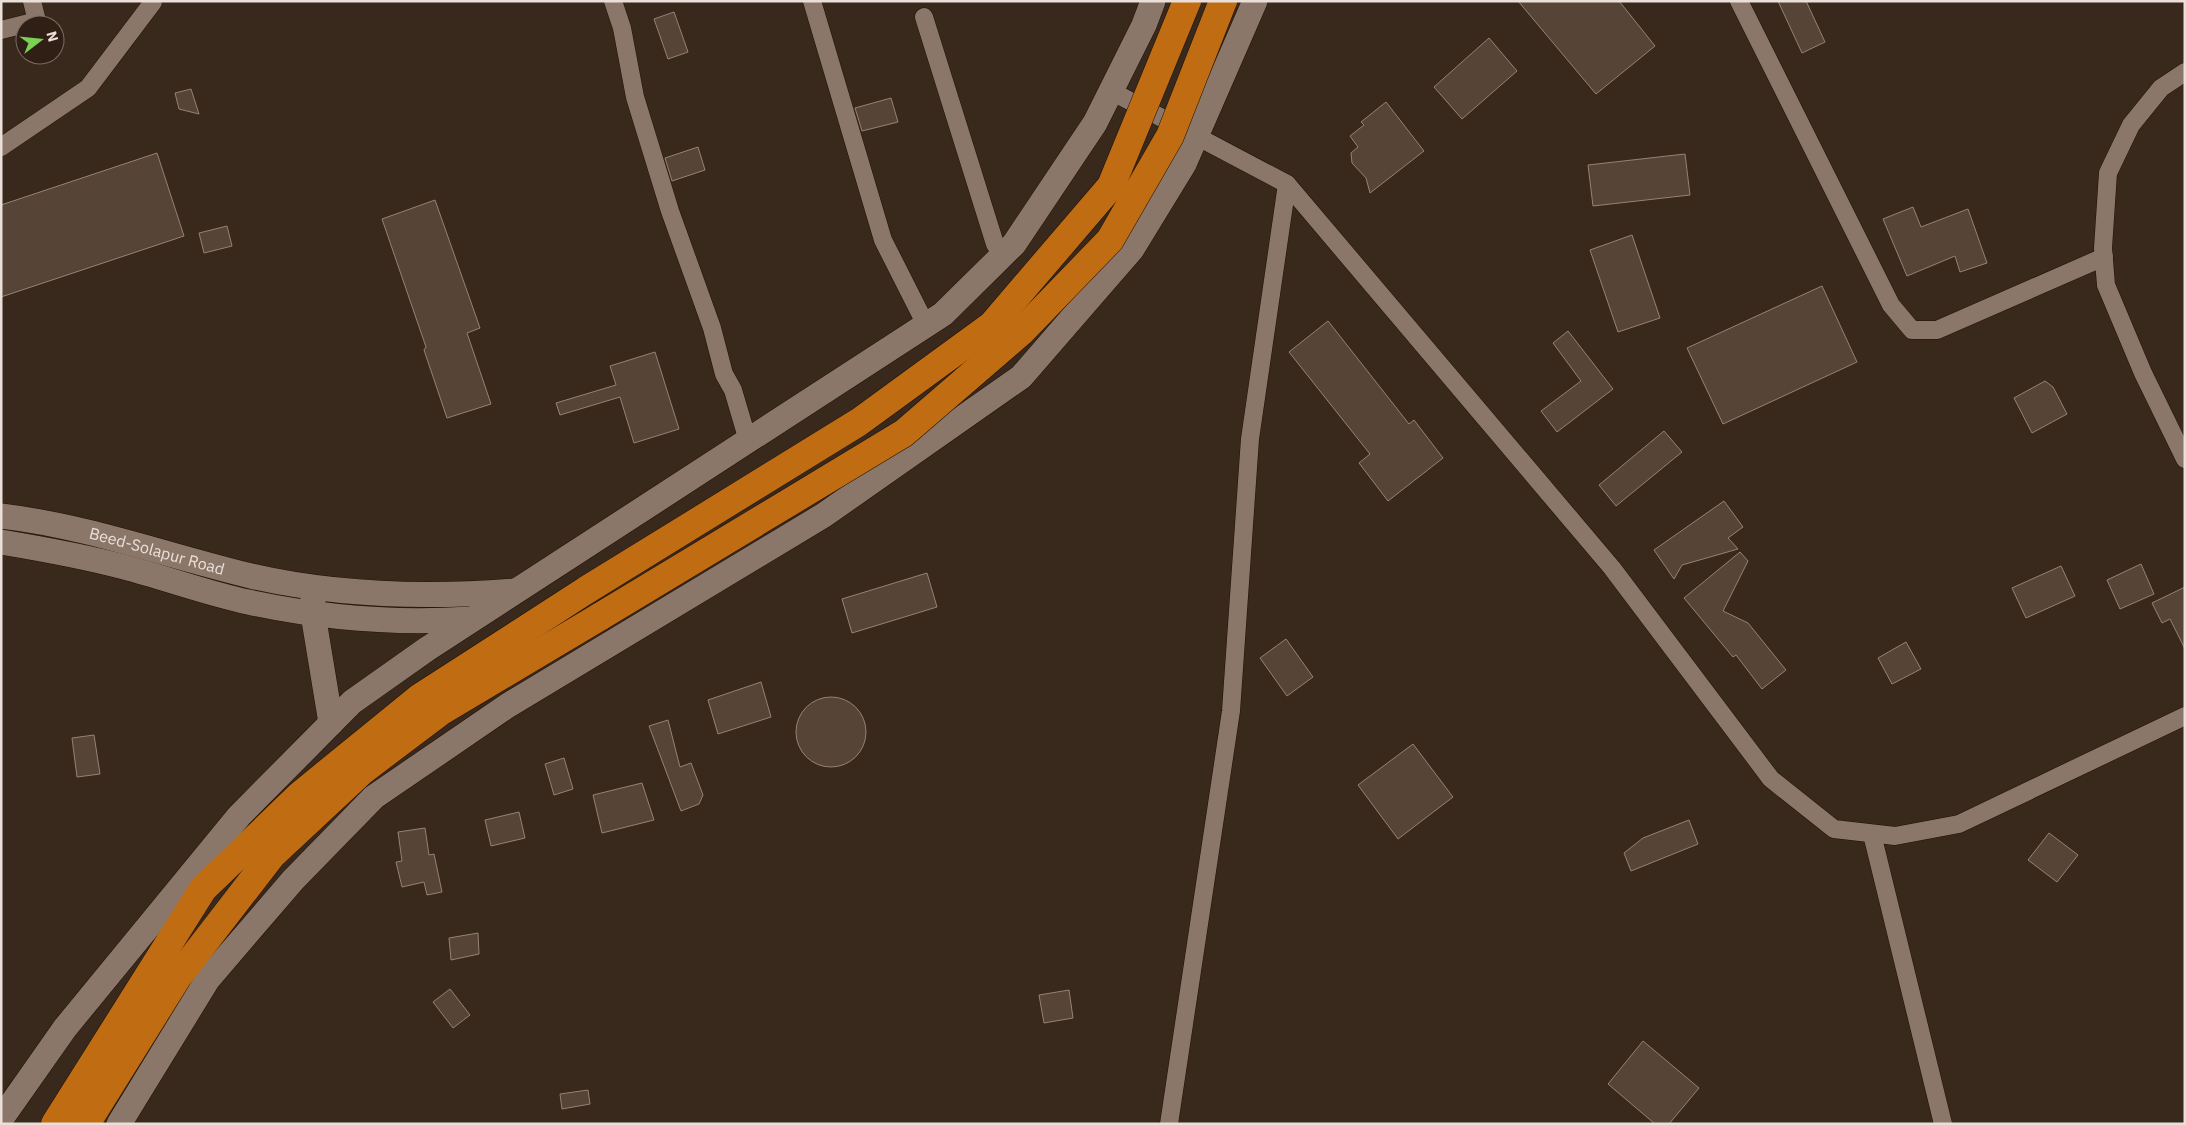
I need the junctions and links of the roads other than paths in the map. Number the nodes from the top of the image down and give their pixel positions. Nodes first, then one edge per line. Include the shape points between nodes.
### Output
1 (32, 1) edge
2 (612, 1) edge
3 (812, 1) edge
4 (1153, 1) edge
5 (1187, 1) edge
6 (1222, 1) edge
7 (1254, 1) edge
8 (1739, 1) edge
9 (153, 2) edge
10 (924, 18) dead end
11 (1, 30) edge
12 (2185, 72) edge
13 (1111, 91) junction
14 (1196, 137) junction
15 (1, 147) edge
16 (1287, 184) junction
17 (2104, 257) junction
18 (1000, 258) junction
19 (926, 325) junction
20 (748, 441) junction
21 (2185, 459) edge
22 (1, 516) edge
23 (1, 542) edge
24 (313, 587) junction
25 (518, 591) junction
26 (313, 614) junction
27 (473, 619) junction
28 (2185, 716) edge
29 (331, 723) junction
30 (1872, 834) junction
31 (1, 1119) edge
32 (55, 1124) edge
33 (86, 1124) edge
34 (119, 1124) edge
35 (1169, 1124) edge
36 (1942, 1124) edge

1 - 11 street via 37,21
2 - 20 street via 622,28 635,97 670,211
3 - 19 street via 883,240
4 - 13 street
5 - 32 highway, bridge via 1111,186 992,325 859,422 588,589 419,698 300,795 203,890
6 - 33 highway, bridge via 1170,136 1110,240 1021,332 904,433 440,712 362,771 272,855 177,978
7 - 14 street
8 - 17 street via 1891,304 1912,330 1937,330
9 - 15 street via 88,88
10 - 18 street via 995,244 1002,254
12 - 17 street via 2161,88 2131,125 2108,173
13 - 14 street
13 - 18 street via 1095,123 1014,244
14 - 16 street
14 - 34 street via 1184,164 1132,249 1021,377 824,515 507,706 374,797 293,880 208,979
16 - 30 street via 1612,568 1772,779 1834,829
16 - 35 street via 1250,439 1231,711
17 - 21 street via 2106,285 2143,373
18 - 19 street via 943,314
19 - 20 street
20 - 25 street
22 - 24 street, Beed-Solapur Road via 91,532 252,576
23 - 26 street, Beed-Solapur Road via 85,558 247,602
24 - 25 street, Beed-Solapur Road via 427,596
24 - 26 street
25 - 27 street
26 - 27 street, Beed-Solapur Road via 427,622
26 - 29 street
27 - 29 street via 352,702
28 - 30 street via 1959,824 1895,836
29 - 31 street via 239,816 65,1028
30 - 36 street

